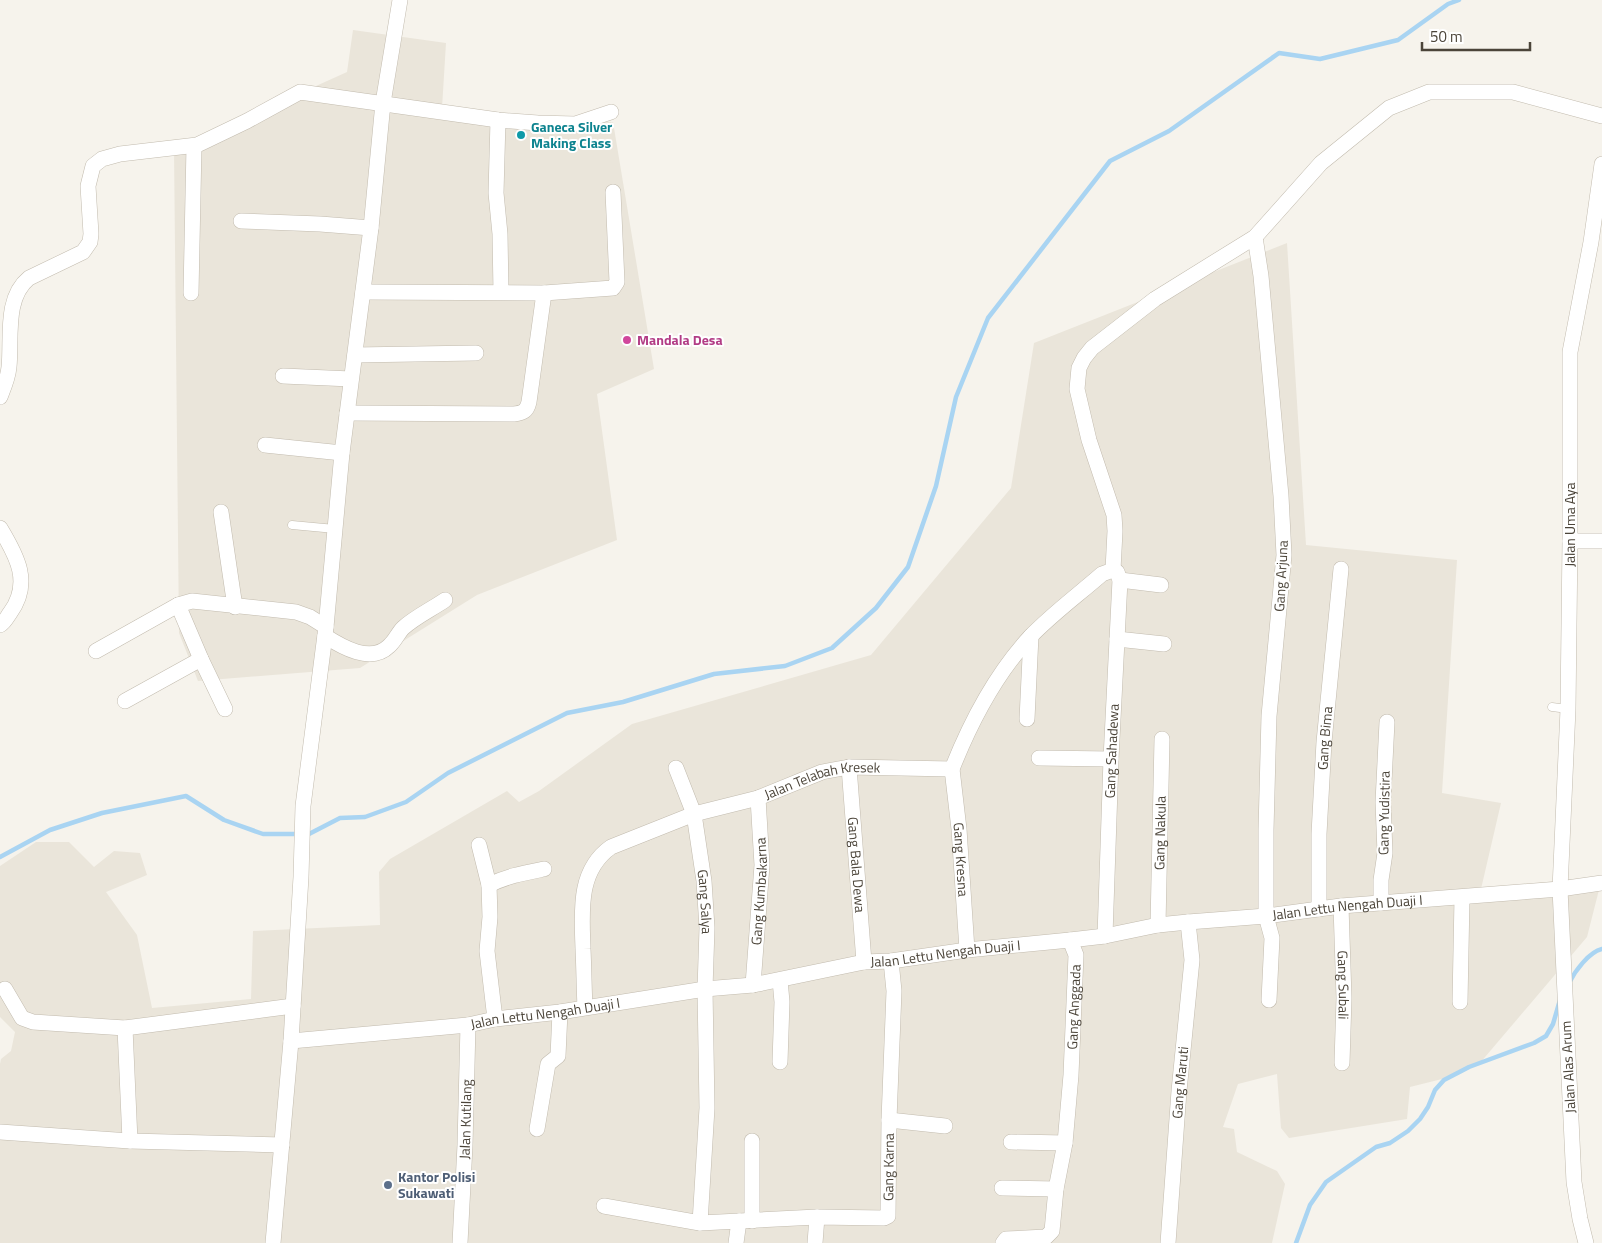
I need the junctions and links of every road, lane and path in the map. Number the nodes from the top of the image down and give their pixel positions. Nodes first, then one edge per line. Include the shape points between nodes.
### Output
1 (400, 0) edge
2 (383, 103) junction
3 (611, 112) dead end
4 (1602, 116) edge
5 (498, 120) junction
6 (194, 146) junction
7 (1602, 164) edge
8 (613, 192) dead end
9 (241, 221) dead end
10 (371, 228) junction
11 (1255, 236) junction
12 (363, 292) junction
13 (501, 292) junction
14 (192, 293) dead end
15 (544, 293) junction
16 (476, 353) dead end
17 (355, 356) junction
18 (283, 376) dead end
19 (351, 379) junction
20 (0, 397) edge
21 (347, 413) junction
22 (265, 445) dead end
23 (342, 453) junction
24 (221, 512) dead end
25 (292, 525) dead end
26 (0, 528) edge
27 (336, 529) junction
28 (1602, 540) edge
29 (1570, 541) junction
30 (1341, 569) dead end
31 (1116, 575) junction
32 (1161, 584) dead end
33 (445, 600) dead end
34 (178, 605) junction
35 (235, 606) junction
36 (0, 625) edge
37 (326, 632) junction
38 (1031, 636) junction
39 (1118, 639) junction
40 (1164, 644) dead end
41 (96, 651) dead end
42 (200, 658) junction
43 (125, 701) dead end
44 (1552, 707) dead end
45 (225, 709) dead end
46 (1568, 709) junction
47 (1027, 719) dead end
48 (1387, 722) dead end
49 (1162, 739) dead end
50 (1039, 758) dead end
51 (1111, 760) junction
52 (849, 767) junction
53 (676, 768) dead end
54 (952, 769) junction
55 (758, 798) junction
56 (694, 814) junction
57 (478, 844) dead end
58 (544, 869) dead end
59 (1602, 883) edge
60 (489, 885) junction
61 (1560, 889) junction
62 (1462, 898) junction
63 (1381, 903) junction
64 (1341, 906) junction
65 (1319, 908) junction
66 (1266, 916) junction
67 (1188, 922) junction
68 (1158, 925) junction
69 (1105, 936) junction
70 (1070, 940) junction
71 (967, 950) junction
72 (890, 961) junction
73 (864, 962) junction
74 (780, 980) junction
75 (753, 985) junction
76 (705, 988) junction
77 (5, 989) dead end
78 (1269, 1000) dead end
79 (1460, 1002) dead end
80 (293, 1006) junction
81 (585, 1007) junction
82 (560, 1012) junction
83 (495, 1019) junction
84 (468, 1025) junction
85 (125, 1028) junction
86 (291, 1040) junction
87 (780, 1062) dead end
88 (1342, 1063) dead end
89 (889, 1120) junction
90 (945, 1126) dead end
91 (537, 1130) dead end
92 (0, 1132) edge
93 (130, 1140) junction
94 (752, 1141) dead end
95 (1011, 1142) dead end
96 (1065, 1143) junction
97 (282, 1145) junction
98 (1002, 1188) dead end
99 (1056, 1189) junction
100 (604, 1206) dead end
101 (817, 1217) junction
102 (745, 1221) junction
103 (700, 1223) junction
104 (273, 1243) edge
105 (460, 1243) edge
106 (736, 1243) edge
107 (815, 1243) edge
108 (1003, 1243) edge
109 (1168, 1243) edge
110 (1586, 1243) edge

1 - 2 street
2 - 5 street
2 - 6 street via 300,92
2 - 10 street
3 - 5 street via 575,124
4 - 11 street, Gang Sahadewa via 1513,92 1429,92 1411,98 1389,108 1321,163
5 - 13 street via 496,193
6 - 14 street
6 - 20 street via 120,154 92,166 88,186 90,242 83,252 38,272 21,284 13,303 9,369
7 - 29 street, Jalan Uma Aya via 1591,242 1571,341
8 - 15 street via 615,286 608,290
9 - 10 street
10 - 12 street
11 - 31 street, Gang Sahadewa via 1155,300 1092,348 1079,368 1077,389 1088,440 1114,515
11 - 66 street, Gang Arjuna via 1284,555 1269,716
12 - 13 street
12 - 17 street
13 - 15 street
15 - 21 street via 528,408 524,412
16 - 17 street
17 - 19 street
18 - 19 street
19 - 21 street
21 - 23 street
22 - 23 street
23 - 27 street
24 - 35 street
25 - 27 lane
26 - 36 street via 13,549 22,591
27 - 37 street
28 - 29 street
29 - 46 street, Jalan Uma Aya
30 - 65 street, Gang Bima via 1324,742
31 - 32 street
31 - 38 street via 1102,574
31 - 39 street, Gang Sahadewa
33 - 37 street via 404,627 388,648 380,652 354,651
34 - 35 street via 192,601
34 - 41 street
34 - 42 street
35 - 37 street via 296,612 310,617
37 - 80 street via 303,806
38 - 47 street
38 - 54 street via 992,686 973,719
39 - 40 street
39 - 51 street, Gang Sahadewa
42 - 43 street
42 - 45 street
44 - 46 lane
46 - 61 street, Jalan Uma Aya
48 - 63 street, Gang Yudistira
49 - 68 street, Gang Nakula
50 - 51 street
51 - 69 street, Gang Sahadewa
52 - 54 street, Jalan Telabah Kresek
52 - 55 street, Jalan Telabah Kresek via 822,772
52 - 73 street, Gang Bala Dewa
53 - 56 street, Gang Salya
54 - 71 street, Gang Kresna
55 - 56 street, Jalan Telabah Kresek
55 - 75 street, Gang Kumbakarna via 762,865
56 - 76 street, Gang Salya via 707,928
56 - 81 street, Jalan Telabah Kresek via 611,847 597,860 582,904
57 - 60 street
58 - 60 street via 502,878
59 - 61 street, Jalan Lettu Nengah Duaji I
60 - 83 street via 487,950
61 - 62 street, Jalan Lettu Nengah Duaji I
61 - 110 street, Jalan Alas Arum via 1574,1182
62 - 63 street, Jalan Lettu Nengah Duaji I
62 - 79 street
63 - 64 street, Jalan Lettu Nengah Duaji I
64 - 65 street, Jalan Lettu Nengah Duaji I
64 - 88 street, Gang Subali
65 - 66 street, Jalan Lettu Nengah Duaji I
66 - 67 street, Jalan Lettu Nengah Duaji I
66 - 78 street, Gang Arjuna via 1272,938
67 - 68 street, Jalan Lettu Nengah Duaji I
67 - 109 street, Gang Maruti via 1192,960
68 - 69 street, Jalan Lettu Nengah Duaji I
69 - 70 street, Jalan Lettu Nengah Duaji I
70 - 71 street, Jalan Lettu Nengah Duaji I
70 - 96 street, Gang Anggada via 1076,955
71 - 72 street, Jalan Lettu Nengah Duaji I
72 - 73 street, Jalan Lettu Nengah Duaji I
72 - 89 street, Gang Karna via 894,992
73 - 74 street, Jalan Lettu Nengah Duaji I
74 - 75 street, Jalan Lettu Nengah Duaji I
74 - 87 street
75 - 76 street, Jalan Lettu Nengah Duaji I
76 - 81 street, Jalan Lettu Nengah Duaji I
76 - 103 street, Gang Salya via 707,1108
77 - 85 street via 27,1021
80 - 85 street
80 - 86 street
81 - 82 street, Jalan Lettu Nengah Duaji I
82 - 83 street, Jalan Lettu Nengah Duaji I
82 - 91 street via 558,1056 548,1064
83 - 84 street, Jalan Lettu Nengah Duaji I
84 - 86 street, Jalan Lettu Nengah Duaji I
84 - 105 street, Jalan Kutilang
85 - 93 street
86 - 97 street
89 - 90 street
89 - 101 street, Gang Karna via 888,1216
92 - 93 street
93 - 97 street
94 - 102 street
95 - 96 street
96 - 99 street, Gang Anggada
97 - 104 street
98 - 99 street
99 - 108 street, Gang Anggada via 1050,1234 1046,1237 1006,1239
100 - 103 street, Gang Karna
101 - 102 street, Gang Karna
101 - 107 street
102 - 103 street, Gang Karna
102 - 106 street

